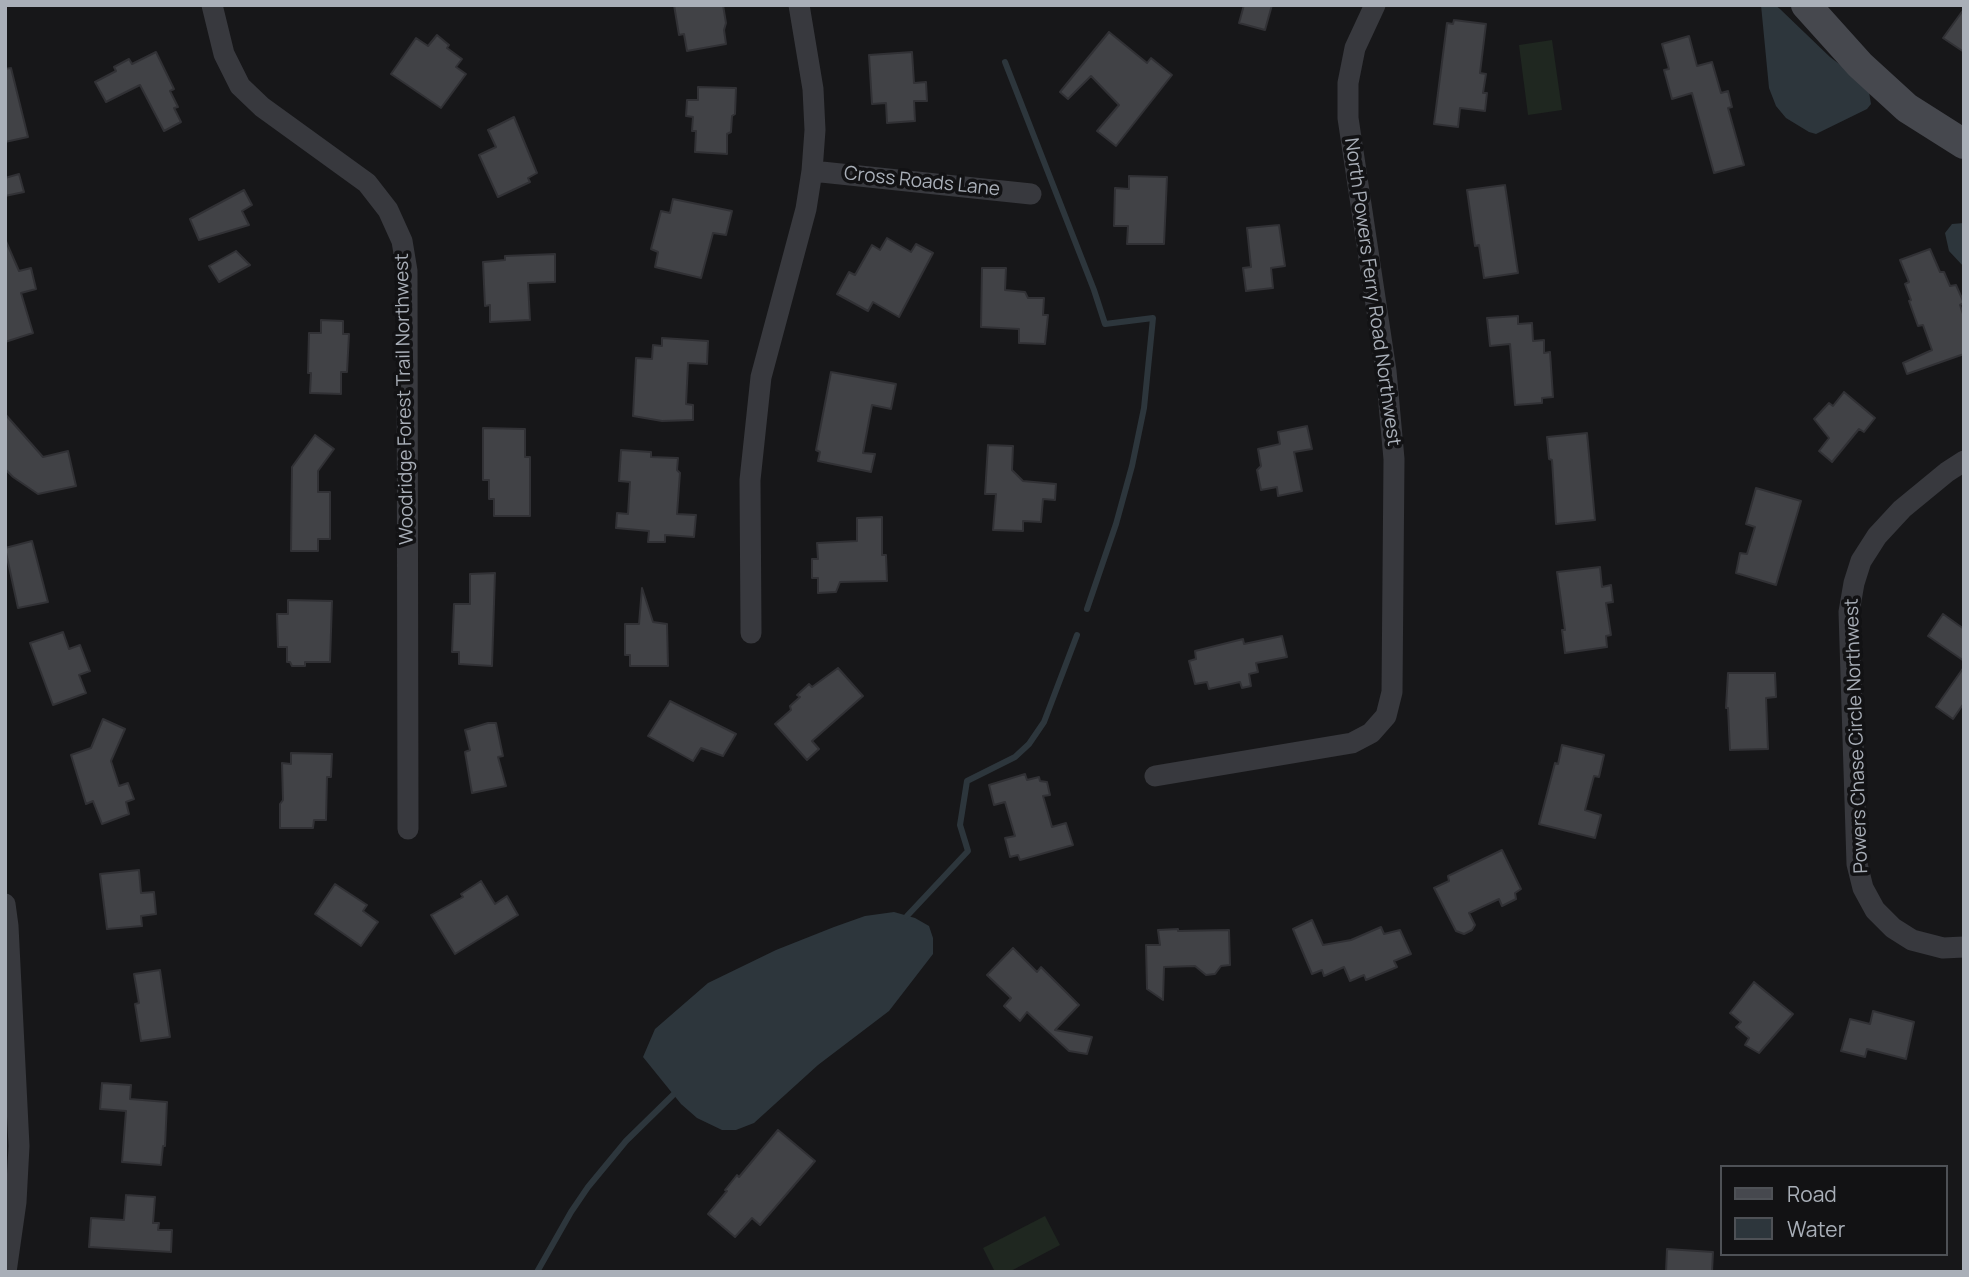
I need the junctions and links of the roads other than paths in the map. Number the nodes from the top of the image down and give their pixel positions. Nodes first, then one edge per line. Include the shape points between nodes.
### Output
1 (212, 5) edge
2 (799, 5) edge
3 (1375, 5) edge
4 (1806, 5) edge
5 (1964, 144) edge
6 (812, 171) junction
7 (1031, 194) dead end
8 (1964, 461) edge
9 (751, 633) dead end
10 (1155, 776) dead end
11 (408, 829) dead end
12 (5, 904) edge
13 (1964, 947) edge
14 (9, 1020) edge
15 (6, 1272) edge

1 - 11 street, Woodridge Forest Trail Northwest via 224,54 240,86 367,183 388,210 402,241 407,271
2 - 6 street via 813,89
3 - 10 street, North Powers Ferry Road Northwest via 1355,48 1348,118 1386,371 1394,460 1392,692 1386,716 1371,733 1352,743
4 - 5 street via 1907,108
6 - 7 street, Cross Roads Lane
6 - 9 street via 761,377 750,480
8 - 13 street, Powers Chase Circle Northwest via 1902,509 1877,536 1857,572 1849,612 1857,864 1863,888 1875,910 1912,940 1942,948
12 - 14 street
14 - 15 street via 19,1146

